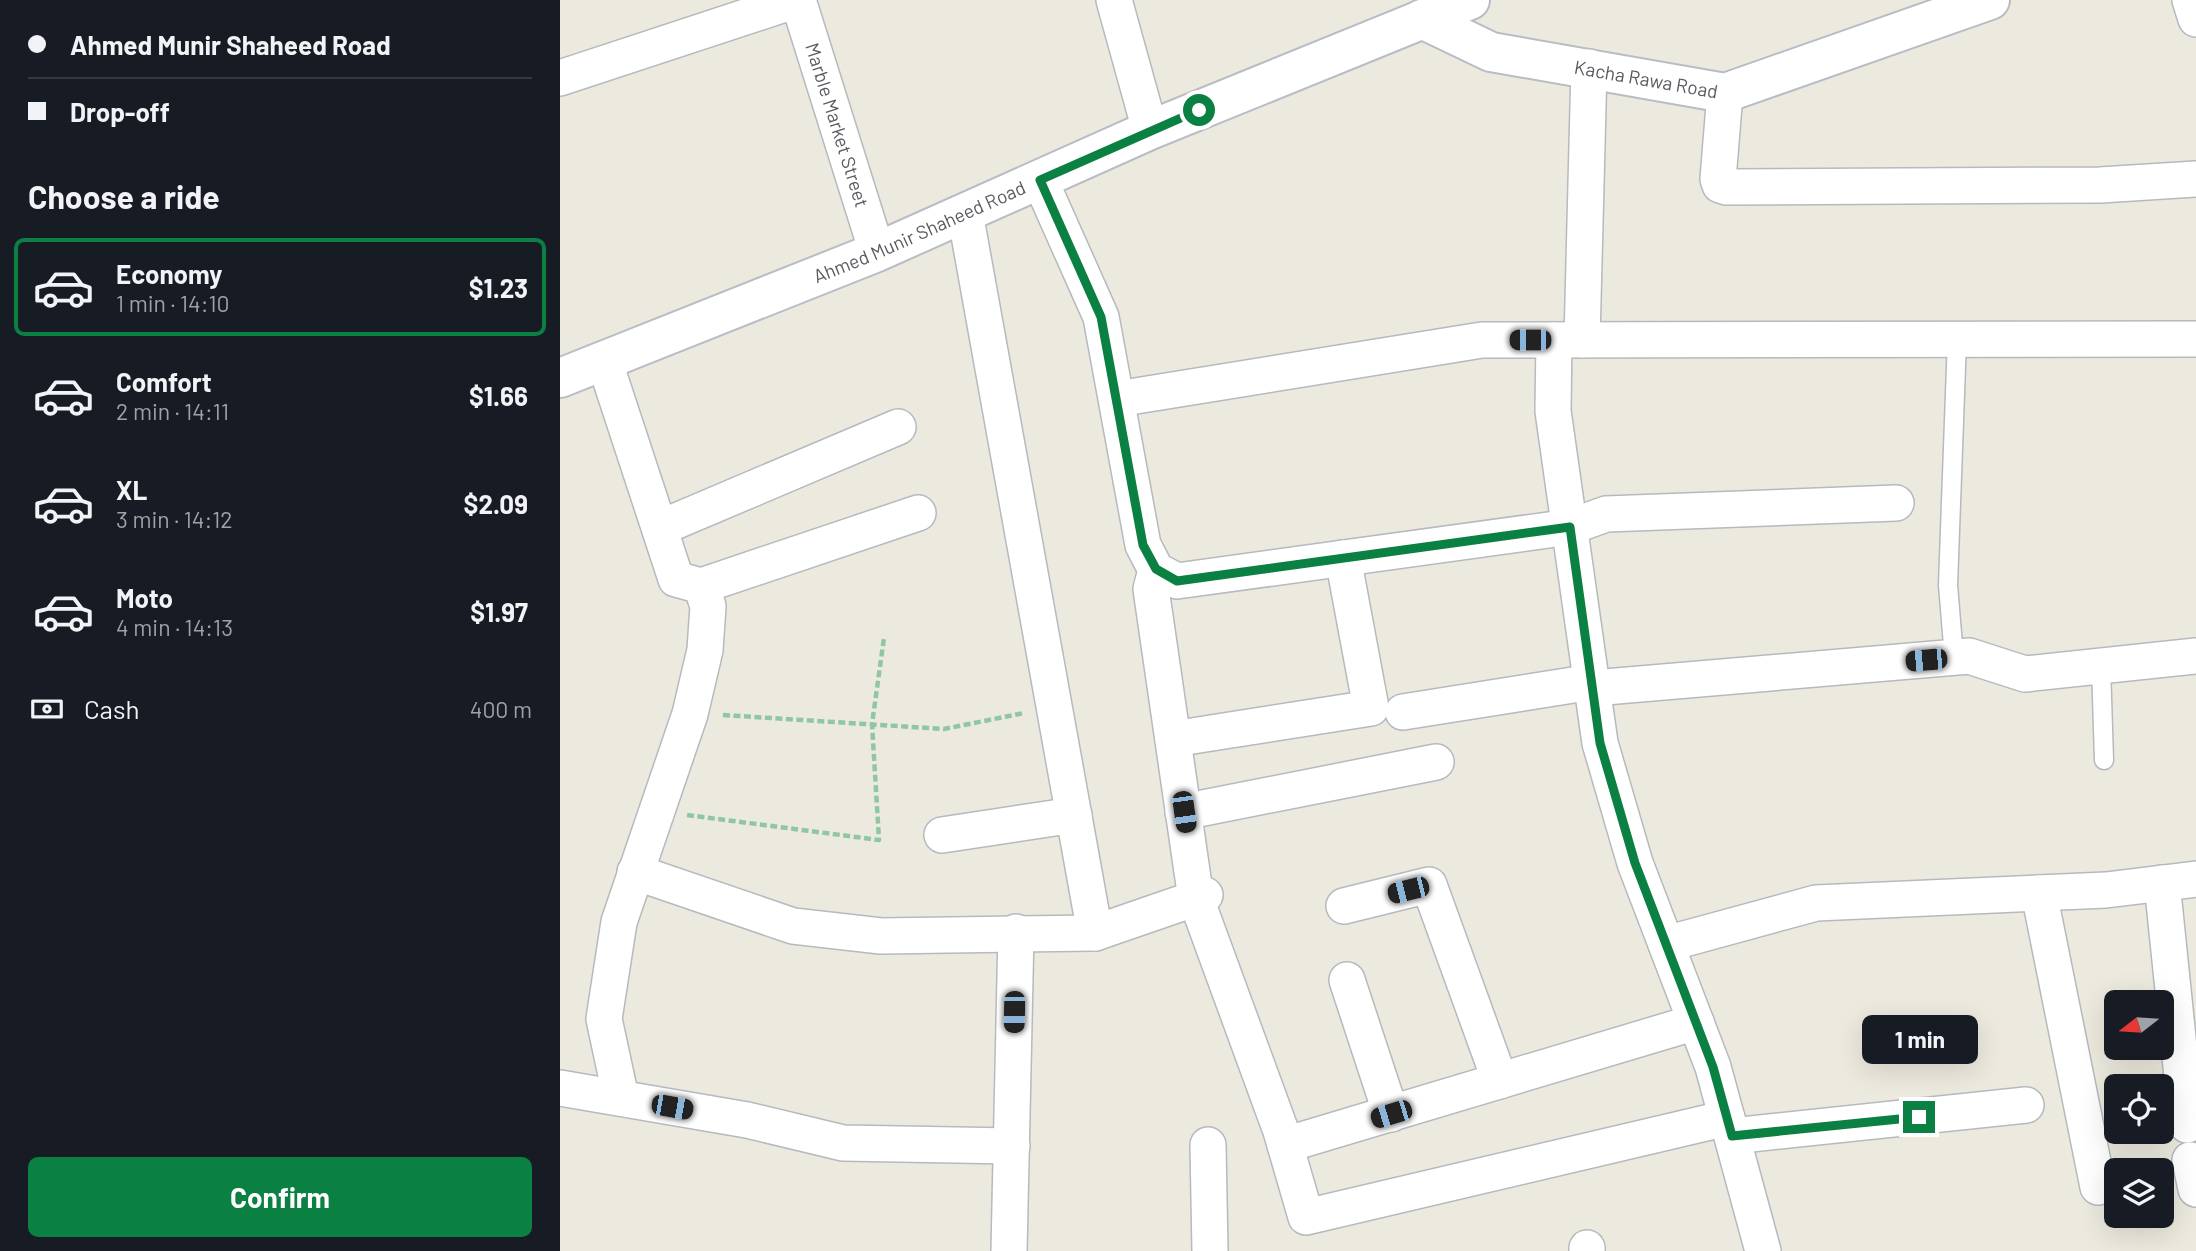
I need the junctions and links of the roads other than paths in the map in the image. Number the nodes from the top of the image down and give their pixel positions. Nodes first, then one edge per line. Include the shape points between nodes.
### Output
1 (797, 0) edge
2 (1114, 0) edge
3 (1470, 0) edge
4 (1990, 0) edge
5 (2190, 0) edge
6 (1419, 10) edge
7 (2196, 19) edge
8 (1589, 67) junction
9 (560, 78) edge
10 (1726, 93) junction
11 (1150, 131) junction
12 (2196, 179) edge
13 (1040, 180) junction
14 (965, 213) junction
15 (877, 252) junction
16 (1957, 339) junction
17 (2196, 339) edge
18 (1568, 340) junction
19 (604, 360) junction
20 (561, 372) edge
21 (1117, 399) junction
22 (898, 427) dead end
23 (1896, 503) dead end
24 (918, 513) dead end
25 (1570, 527) junction
26 (660, 528) junction
27 (1343, 558) junction
28 (1156, 569) junction
29 (701, 586) junction
30 (2196, 656) edge
31 (1954, 657) junction
32 (2102, 666) junction
33 (1592, 685) junction
34 (1403, 712) dead end
35 (1172, 739) junction
36 (2104, 760) dead end
37 (1436, 762) dead end
38 (1184, 812) junction
39 (1074, 815) junction
40 (942, 835) dead end
41 (635, 872) junction
42 (2196, 879) edge
43 (2162, 883) junction
44 (2039, 893) junction
45 (1200, 897) junction
46 (1344, 906) dead end
47 (1016, 932) junction
48 (1095, 933) junction
49 (1666, 944) junction
50 (1347, 980) dead end
51 (1696, 1022) junction
52 (1500, 1081) junction
53 (560, 1088) edge
54 (621, 1098) junction
55 (2026, 1105) dead end
56 (1391, 1114) junction
57 (2187, 1125) dead end
58 (1729, 1127) junction
59 (1208, 1145) dead end
60 (1285, 1145) junction
61 (1012, 1146) junction
62 (2098, 1187) dead end
63 (1009, 1251) edge
64 (1210, 1251) edge
65 (1763, 1251) edge

1 - 9 street
1 - 15 street, Marble Market Street
2 - 11 street
3 - 6 street, Ahmed Munir Shaheed Road
4 - 10 street, Kacha Rawa Road
5 - 7 street
6 - 8 street, Kacha Rawa Road via 1491,52
6 - 11 street, Ahmed Munir Shaheed Road
8 - 10 street, Kacha Rawa Road
8 - 18 street
10 - 12 street via 1720,186 2100,184
11 - 13 street, Ahmed Munir Shaheed Road
13 - 14 street, Ahmed Munir Shaheed Road
13 - 21 street via 1101,317
14 - 15 street, Ahmed Munir Shaheed Road
14 - 39 street
15 - 19 street, Ahmed Munir Shaheed Road
16 - 17 street
16 - 18 street
16 - 31 lane via 1948,585
18 - 21 street via 1482,340
18 - 25 street via 1553,411
19 - 20 street, Ahmed Munir Shaheed Road
19 - 26 street
21 - 28 street via 1143,545
22 - 26 street
23 - 25 street via 1606,514
24 - 29 street
25 - 27 street
25 - 33 street
26 - 29 street via 676,579
27 - 28 street via 1177,581
27 - 35 street via 1371,708
28 - 35 street via 1151,589
29 - 41 street via 708,606 705,650 690,714
30 - 32 street
31 - 32 street via 1969,656 2025,674
31 - 33 street
32 - 36 lane
33 - 34 street
33 - 49 street via 1600,743 1635,863
35 - 38 street
37 - 38 street
38 - 45 street
39 - 40 street
39 - 48 street
41 - 47 street via 793,926 881,936
41 - 54 street via 619,922 604,1020
42 - 43 street
43 - 44 street
43 - 57 street
44 - 49 street via 1816,903
44 - 62 street
45 - 48 street
45 - 60 street
46 - 52 street via 1429,885
47 - 48 street
47 - 61 street
49 - 51 street
50 - 56 street
51 - 52 street
51 - 58 street
52 - 56 street
53 - 54 street
54 - 61 street via 843,1143
55 - 58 street
56 - 60 street
58 - 60 street via 1306,1217
58 - 65 street
59 - 64 street
61 - 63 street

